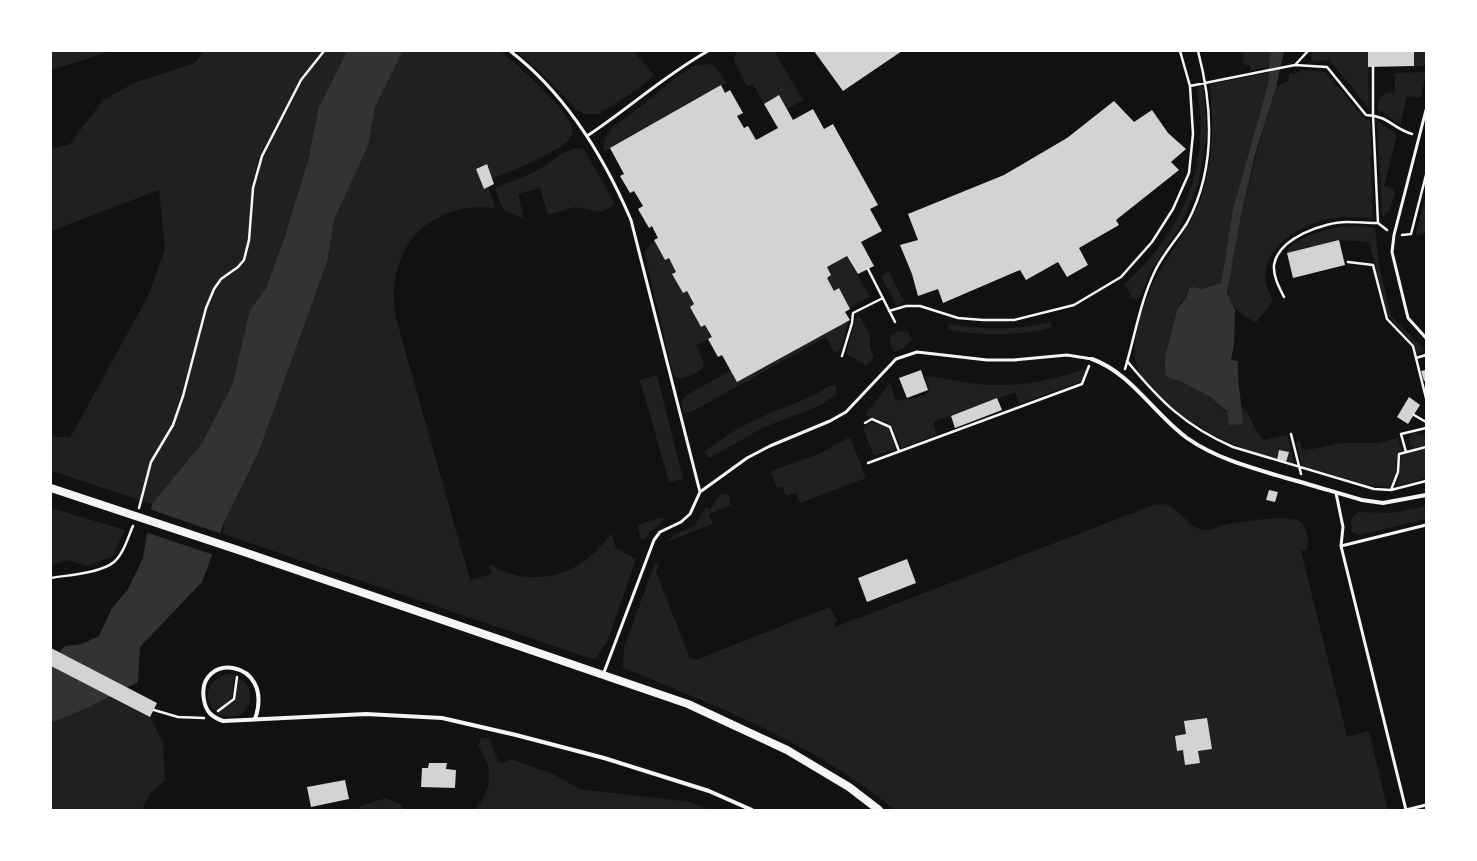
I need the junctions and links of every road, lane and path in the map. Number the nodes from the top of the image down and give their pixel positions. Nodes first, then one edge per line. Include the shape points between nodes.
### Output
1 (324, 51) edge
2 (510, 51) edge
3 (708, 51) edge
4 (1180, 51) edge
5 (1198, 51) edge
6 (1308, 51) edge
7 (1295, 65) junction
8 (1373, 67) dead end
9 (1206, 83) junction
10 (1190, 86) junction
11 (1426, 110) edge
12 (1373, 115) junction
13 (1403, 131) dead end
14 (586, 136) junction
15 (1426, 175) edge
16 (1378, 224) junction
17 (1394, 235) junction
18 (1348, 262) dead end
19 (868, 269) dead end
20 (1284, 297) dead end
21 (883, 298) junction
22 (889, 311) junction
23 (895, 322) dead end
24 (1426, 338) edge
25 (1426, 355) edge
26 (842, 356) dead end
27 (1416, 358) junction
28 (1092, 359) junction
29 (1127, 361) junction
30 (1122, 376) junction
31 (1426, 396) edge
32 (1414, 415) dead end
33 (1426, 422) edge
34 (865, 423) dead end
35 (1426, 428) edge
36 (1290, 434) dead end
37 (1426, 447) edge
38 (899, 451) junction
39 (1406, 452) junction
40 (868, 463) dead end
41 (1299, 468) junction
42 (1426, 481) edge
43 (1303, 482) junction
44 (51, 488) edge
45 (1391, 490) junction
46 (700, 492) junction
47 (1336, 493) junction
48 (1426, 495) edge
49 (142, 501) dead end
50 (1426, 526) edge
51 (131, 531) dead end
52 (1341, 546) junction
53 (51, 578) edge
54 (242, 670) junction
55 (603, 675) junction
56 (154, 710) dead end
57 (212, 717) junction
58 (255, 719) junction
59 (1426, 805) edge
60 (752, 810) edge
61 (879, 810) edge
62 (1406, 810) edge

1 - 49 path via 301,80 262,156 253,188 249,240 244,260 214,289 206,308 183,396 173,425 151,462
2 - 14 lane via 528,64 554,93
3 - 14 lane via 686,63
4 - 10 path
5 - 9 path
6 - 7 path
7 - 9 path
7 - 12 path via 1327,66 1366,115
8 - 12 path
9 - 10 path
9 - 29 path via 1209,137 1205,170 1198,195 1188,221 1156,269 1147,290
10 - 22 path via 1194,134 1189,173 1173,209 1152,242 1121,277 1074,305 1014,320 958,318 920,306 906,306
11 - 17 lane
12 - 13 path via 1380,116
12 - 16 path
14 - 46 lane via 615,183 631,220
15 - 17 path via 1411,234
16 - 17 path
16 - 20 path via 1346,222 1321,227 1294,237 1283,247 1274,264 1276,282
17 - 24 lane via 1392,252 1408,318
18 - 27 path via 1373,265 1387,318 1413,346
19 - 21 path
21 - 22 path
21 - 26 path via 853,313
22 - 23 path
25 - 27 path
27 - 31 path
28 - 30 street via 1106,364
28 - 38 path via 1082,384
28 - 46 lane via 1067,355 994,360 962,358 933,352 910,353 889,364 846,412 753,455
29 - 30 path
29 - 41 path via 1154,393 1189,424 1233,447
30 - 43 street via 1188,438 1213,453 1237,463
32 - 33 path
34 - 38 path via 872,419 890,427
35 - 39 path via 1402,434
36 - 41 path
37 - 39 path
38 - 40 path
39 - 45 path via 1399,454 1398,472
41 - 43 path
41 - 45 path via 1374,489
42 - 45 path
43 - 47 street
44 - 55 main road
46 - 55 lane via 690,514 681,522 660,532 654,540
47 - 48 street via 1383,503
47 - 52 lane via 1343,527
50 - 52 lane
51 - 53 path via 122,552 114,562 102,569
52 - 62 lane
54 - 57 path via 236,678 234,699 216,711
54 - 57 street via 229,667 216,670 206,679 202,692 203,699
54 - 58 street via 252,679 258,690 260,705
55 - 61 main road via 688,704 743,728 787,750 849,787
56 - 57 path via 178,717
57 - 58 street via 223,721
58 - 60 street via 366,714 442,718 604,758 709,791
59 - 62 lane

